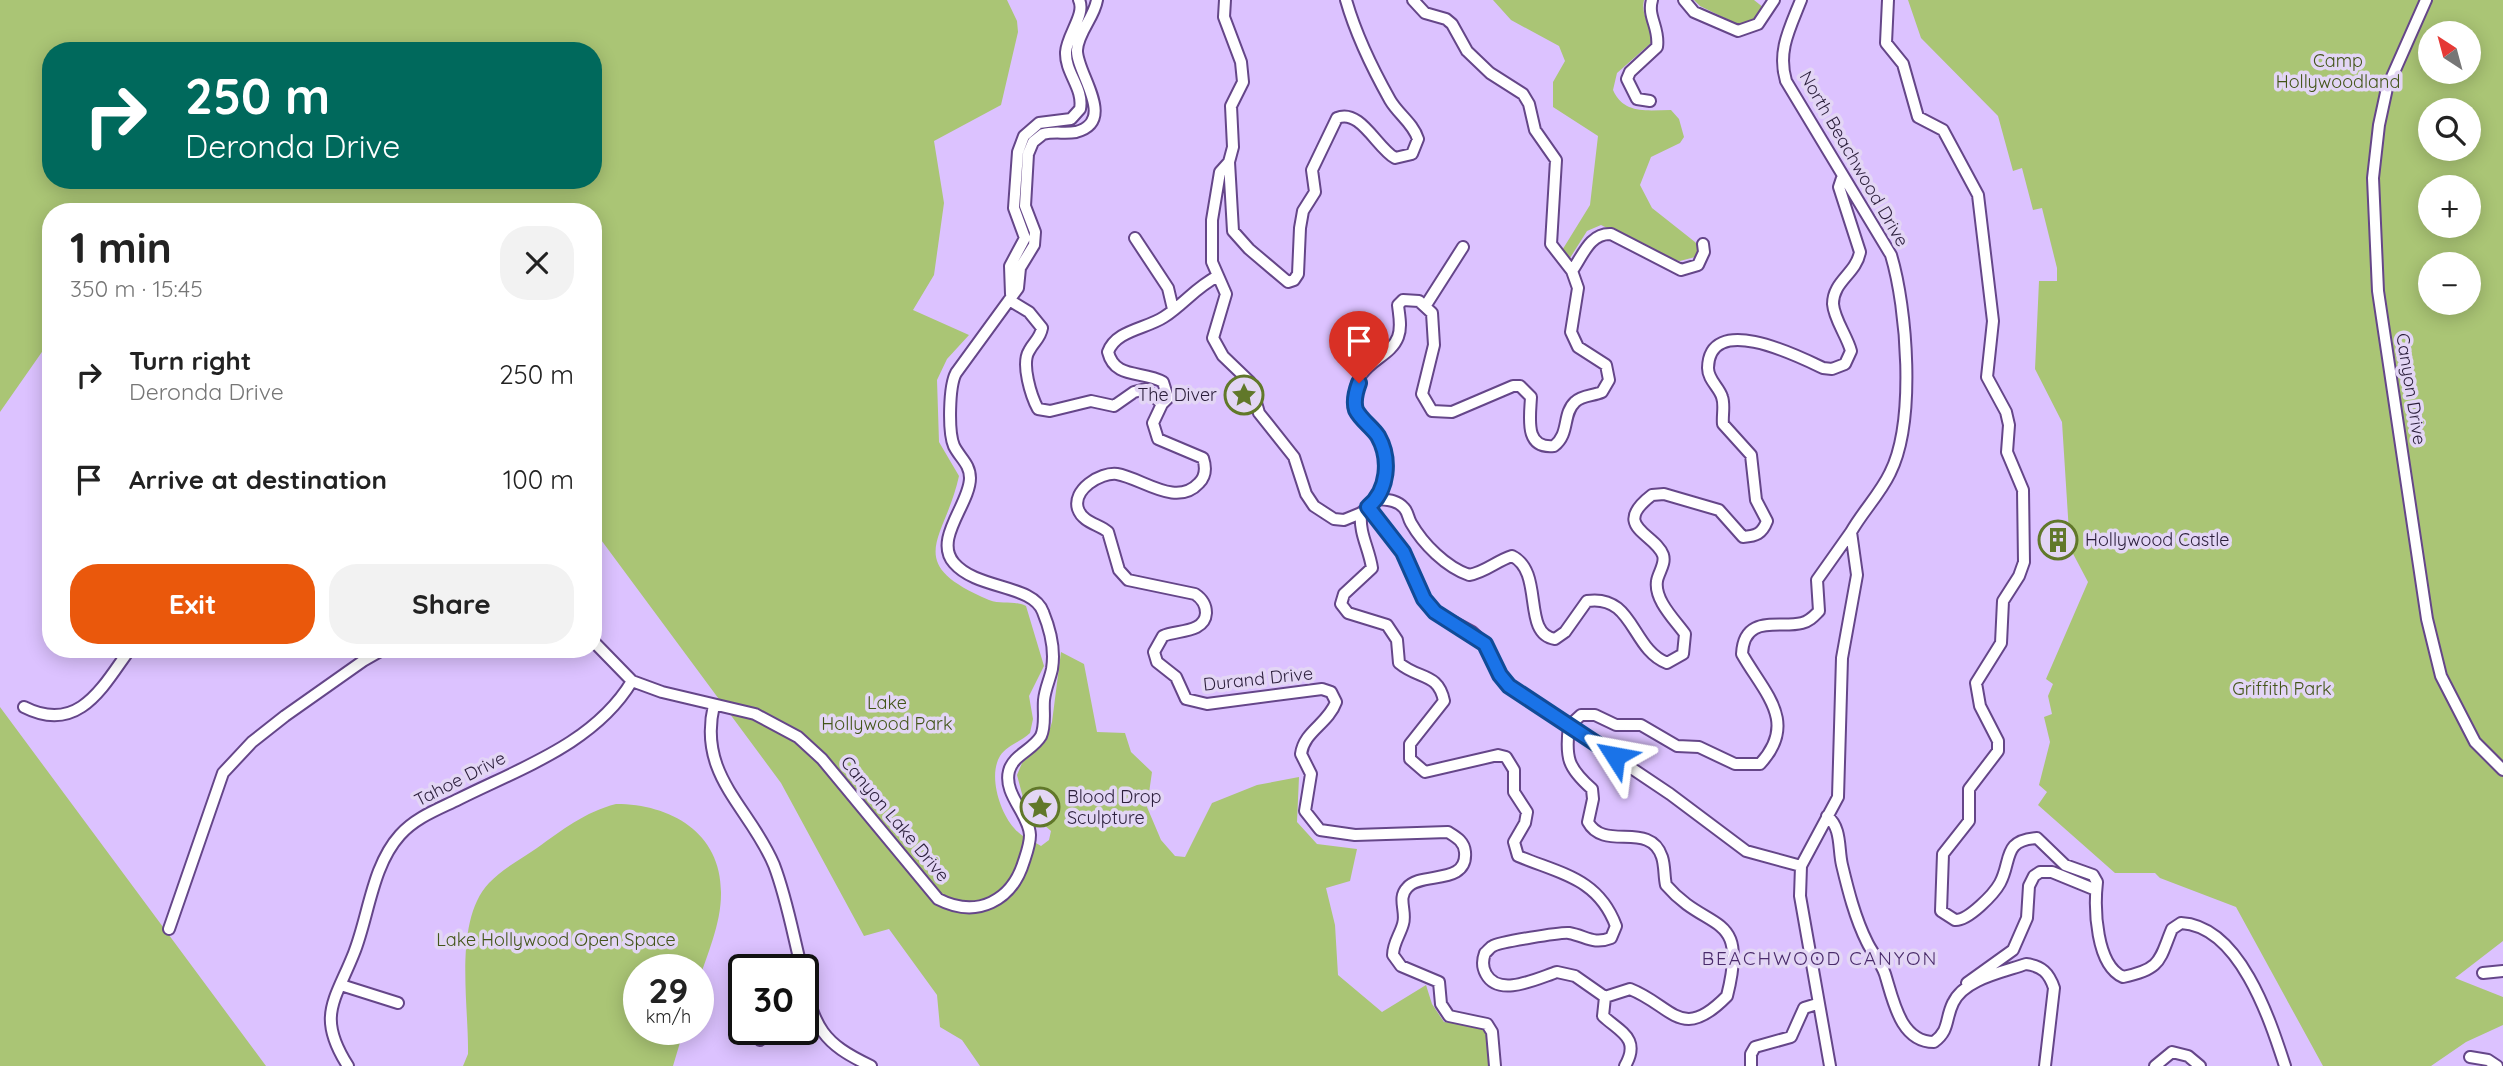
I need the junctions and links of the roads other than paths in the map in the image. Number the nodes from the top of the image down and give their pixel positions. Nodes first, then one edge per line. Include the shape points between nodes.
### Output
1 (1097, 0) edge
2 (1225, 0) edge
3 (1346, 0) edge
4 (1413, 0) edge
5 (1652, 0) edge
6 (1684, 0) edge
7 (1774, 0) edge
8 (1801, 0) edge
9 (1888, 0) edge
10 (2426, 0) edge
11 (1083, 2) edge
12 (1083, 20) junction
13 (1650, 101) dead end
14 (1229, 162) junction
15 (1842, 178) junction
16 (1135, 238) dead end
17 (1703, 244) dead end
18 (1463, 247) dead end
19 (1573, 271) junction
20 (1218, 276) junction
21 (1010, 297) junction
22 (1426, 305) junction
23 (1173, 309) junction
24 (1162, 404) junction
25 (1378, 499) junction
26 (1364, 510) junction
27 (1851, 531) junction
28 (602, 650) edge
29 (124, 658) edge
30 (368, 658) edge
31 (632, 681) junction
32 (714, 705) junction
33 (24, 707) dead end
34 (1569, 726) junction
35 (2503, 770) edge
36 (1828, 816) junction
37 (1801, 866) junction
38 (2096, 890) junction
39 (169, 929) dead end
40 (798, 954) edge
41 (2503, 971) edge
42 (2483, 974) dead end
43 (341, 985) junction
44 (1966, 987) junction
45 (1605, 997) junction
46 (398, 1003) dead end
47 (1817, 1004) junction
48 (819, 1029) edge
49 (2470, 1057) dead end
50 (348, 1066) edge
51 (871, 1066) edge
52 (1495, 1066) edge
53 (1625, 1066) edge
54 (1751, 1066) edge
55 (1830, 1066) edge
56 (2045, 1066) edge
57 (2155, 1066) edge
58 (2200, 1066) edge
59 (2285, 1066) edge
60 (2497, 1066) edge

1 - 12 street
2 - 14 street via 1224,18 1243,73 1231,106 1234,132
3 - 14 street via 1359,41 1391,102 1415,130 1418,139 1412,154 1395,158 1352,117 1336,118 1312,170 1315,192 1303,211 1298,274 1288,282 1233,231
4 - 19 street via 1425,13 1452,24 1466,51 1523,94 1529,104 1535,130 1556,160 1551,244
5 - 13 street via 1657,47 1627,79 1637,99
6 - 7 street via 1694,12 1738,31 1758,23
8 - 15 street, North Beachwood Drive via 1782,46 1781,65
9 - 38 street via 1886,43 1903,64 1918,117 1943,130 1978,195 1993,321 1987,377 2006,412 2007,452 2023,490 2024,562 2003,601 2001,643 1976,683 1998,751 1969,789 1969,821 1943,854 1941,911 1955,920 1969,917 2001,882 2010,851 2028,838 2037,838 2065,865 2093,875
10 - 35 street, Canyon Drive via 2387,88 2379,125 2373,178 2378,291 2427,619 2441,676 2475,743
11 - 12 street
12 - 21 street via 1077,55 1095,101 1093,117 1075,132 1043,134 1030,147 1024,206 1035,238 1020,268 1018,288
14 - 20 street via 1220,172 1212,220 1210,246
15 - 25 street via 1839,187 1860,252 1834,298 1833,307 1851,351 1845,364 1823,368 1748,340 1726,343 1711,357 1708,369 1722,397 1723,424 1751,455 1756,500 1767,521 1764,529 1743,537 1719,510 1664,494 1652,495 1637,513 1639,532 1662,552 1664,561 1657,580 1660,600 1685,634 1683,653 1677,659 1667,663 1653,656 1620,609 1600,599 1587,601 1565,632 1547,638 1539,629 1530,577 1518,559 1504,558 1478,574 1457,571 1420,536 1406,509 1394,500
15 - 27 street, North Beachwood Drive via 1891,255 1907,375 1903,424 1891,472
16 - 23 street via 1168,288
17 - 19 street via 1698,265 1681,270 1611,234 1602,234 1593,239
18 - 22 street
19 - 22 street via 1577,301 1571,332 1578,347 1606,365 1609,380 1602,392 1581,398 1570,408 1565,433 1554,446 1545,447 1533,439 1531,397 1520,386 1452,412 1432,411 1422,394 1434,345 1433,313
20 - 23 street via 1199,285
20 - 26 street via 1226,294 1214,327 1216,348 1250,382 1259,413 1294,457 1306,494 1314,506 1334,519 1344,520
21 - 24 street via 1042,328 1041,338 1025,361 1038,409 1050,411 1091,401 1114,406 1146,389
21 - 32 street, Canyon Lake Drive via 953,379 952,439 968,468 970,482 948,549 962,570 989,585 1032,597 1044,612 1053,653 1044,728 1008,773 1030,830 1018,879 1001,898 980,907 948,904 925,886 806,743 764,717
22 - 25 street via 1410,299 1398,305 1397,340 1367,365 1356,391 1357,411 1382,449 1385,486
23 - 24 street via 1115,340 1108,352 1124,372 1147,374 1163,382 1168,398
24 - 52 street, Durand Drive via 1153,423 1157,439 1203,458 1204,478 1197,486 1175,493 1117,474 1105,475 1083,488 1078,509 1084,518 1108,531 1119,570 1128,580 1202,599 1206,615 1202,623 1163,636 1154,652 1157,662 1176,677 1186,699 1208,704 1322,689 1331,692 1336,702 1332,714 1306,737 1301,754 1311,774 1306,811 1320,830 1355,835 1448,832 1465,847 1460,868 1435,880 1417,880 1406,888 1403,924 1393,955 1401,966 1439,982 1441,1003 1449,1016 1487,1024
25 - 26 street
26 - 34 street via 1403,552 1411,575 1435,612 1485,644 1509,686
26 - 45 street via 1359,529 1372,568 1344,594 1341,604 1348,614 1387,625 1397,640 1399,663 1410,673 1434,679 1444,701 1410,744 1410,759 1425,772 1506,757 1514,770 1514,792 1527,812 1514,842 1518,856 1592,887 1616,926 1611,938 1602,942 1550,933 1493,946 1485,953 1483,969 1488,979 1504,986 1566,973
27 - 34 street, North Beachwood Drive via 1817,580 1819,611 1811,619 1791,624 1768,622 1756,628 1742,647 1768,693 1778,723 1778,738 1760,764 1735,764 1706,749 1677,746 1641,725 1616,725 1595,715 1581,715
27 - 36 street via 1857,575 1842,658 1840,785
28 - 31 street, Canyon Lake Drive
29 - 33 street via 79,710 55,715
30 - 39 street via 252,742 223,773
31 - 32 street, Canyon Lake Drive
31 - 43 street, Tahoe Drive via 618,704 582,736 420,818 400,834 382,866
32 - 40 street via 709,728 711,752 725,787 773,862
34 - 37 street via 1670,793 1746,851
34 - 45 street via 1569,761 1574,774 1592,789 1588,822 1593,831 1602,837 1645,839 1655,846 1662,856 1666,886 1725,928 1734,947 1727,996 1705,1015 1672,1016 1630,989
36 - 37 street
36 - 44 street via 1837,830 1856,915 1903,1022 1918,1039 1934,1042 1948,1027 1954,1001
37 - 47 street via 1800,895
38 - 44 street via 2052,872 2034,876 2027,918 2013,950 1967,981
38 - 59 street via 2100,948 2115,973 2123,977 2154,966 2166,952 2172,929 2181,923 2196,926 2241,963 2270,1020
41 - 42 street
43 - 46 street
43 - 50 street, Tahoe Drive via 331,1000 330,1013 333,1037
44 - 56 street via 2026,964 2044,969 2051,978 2054,997
45 - 53 street via 1603,1016 1623,1031 1630,1043 1631,1055
47 - 54 street via 1804,1008 1791,1037 1755,1047
47 - 55 street
48 - 51 street via 831,1044
49 - 60 street
57 - 58 street via 2172,1052 2188,1056

